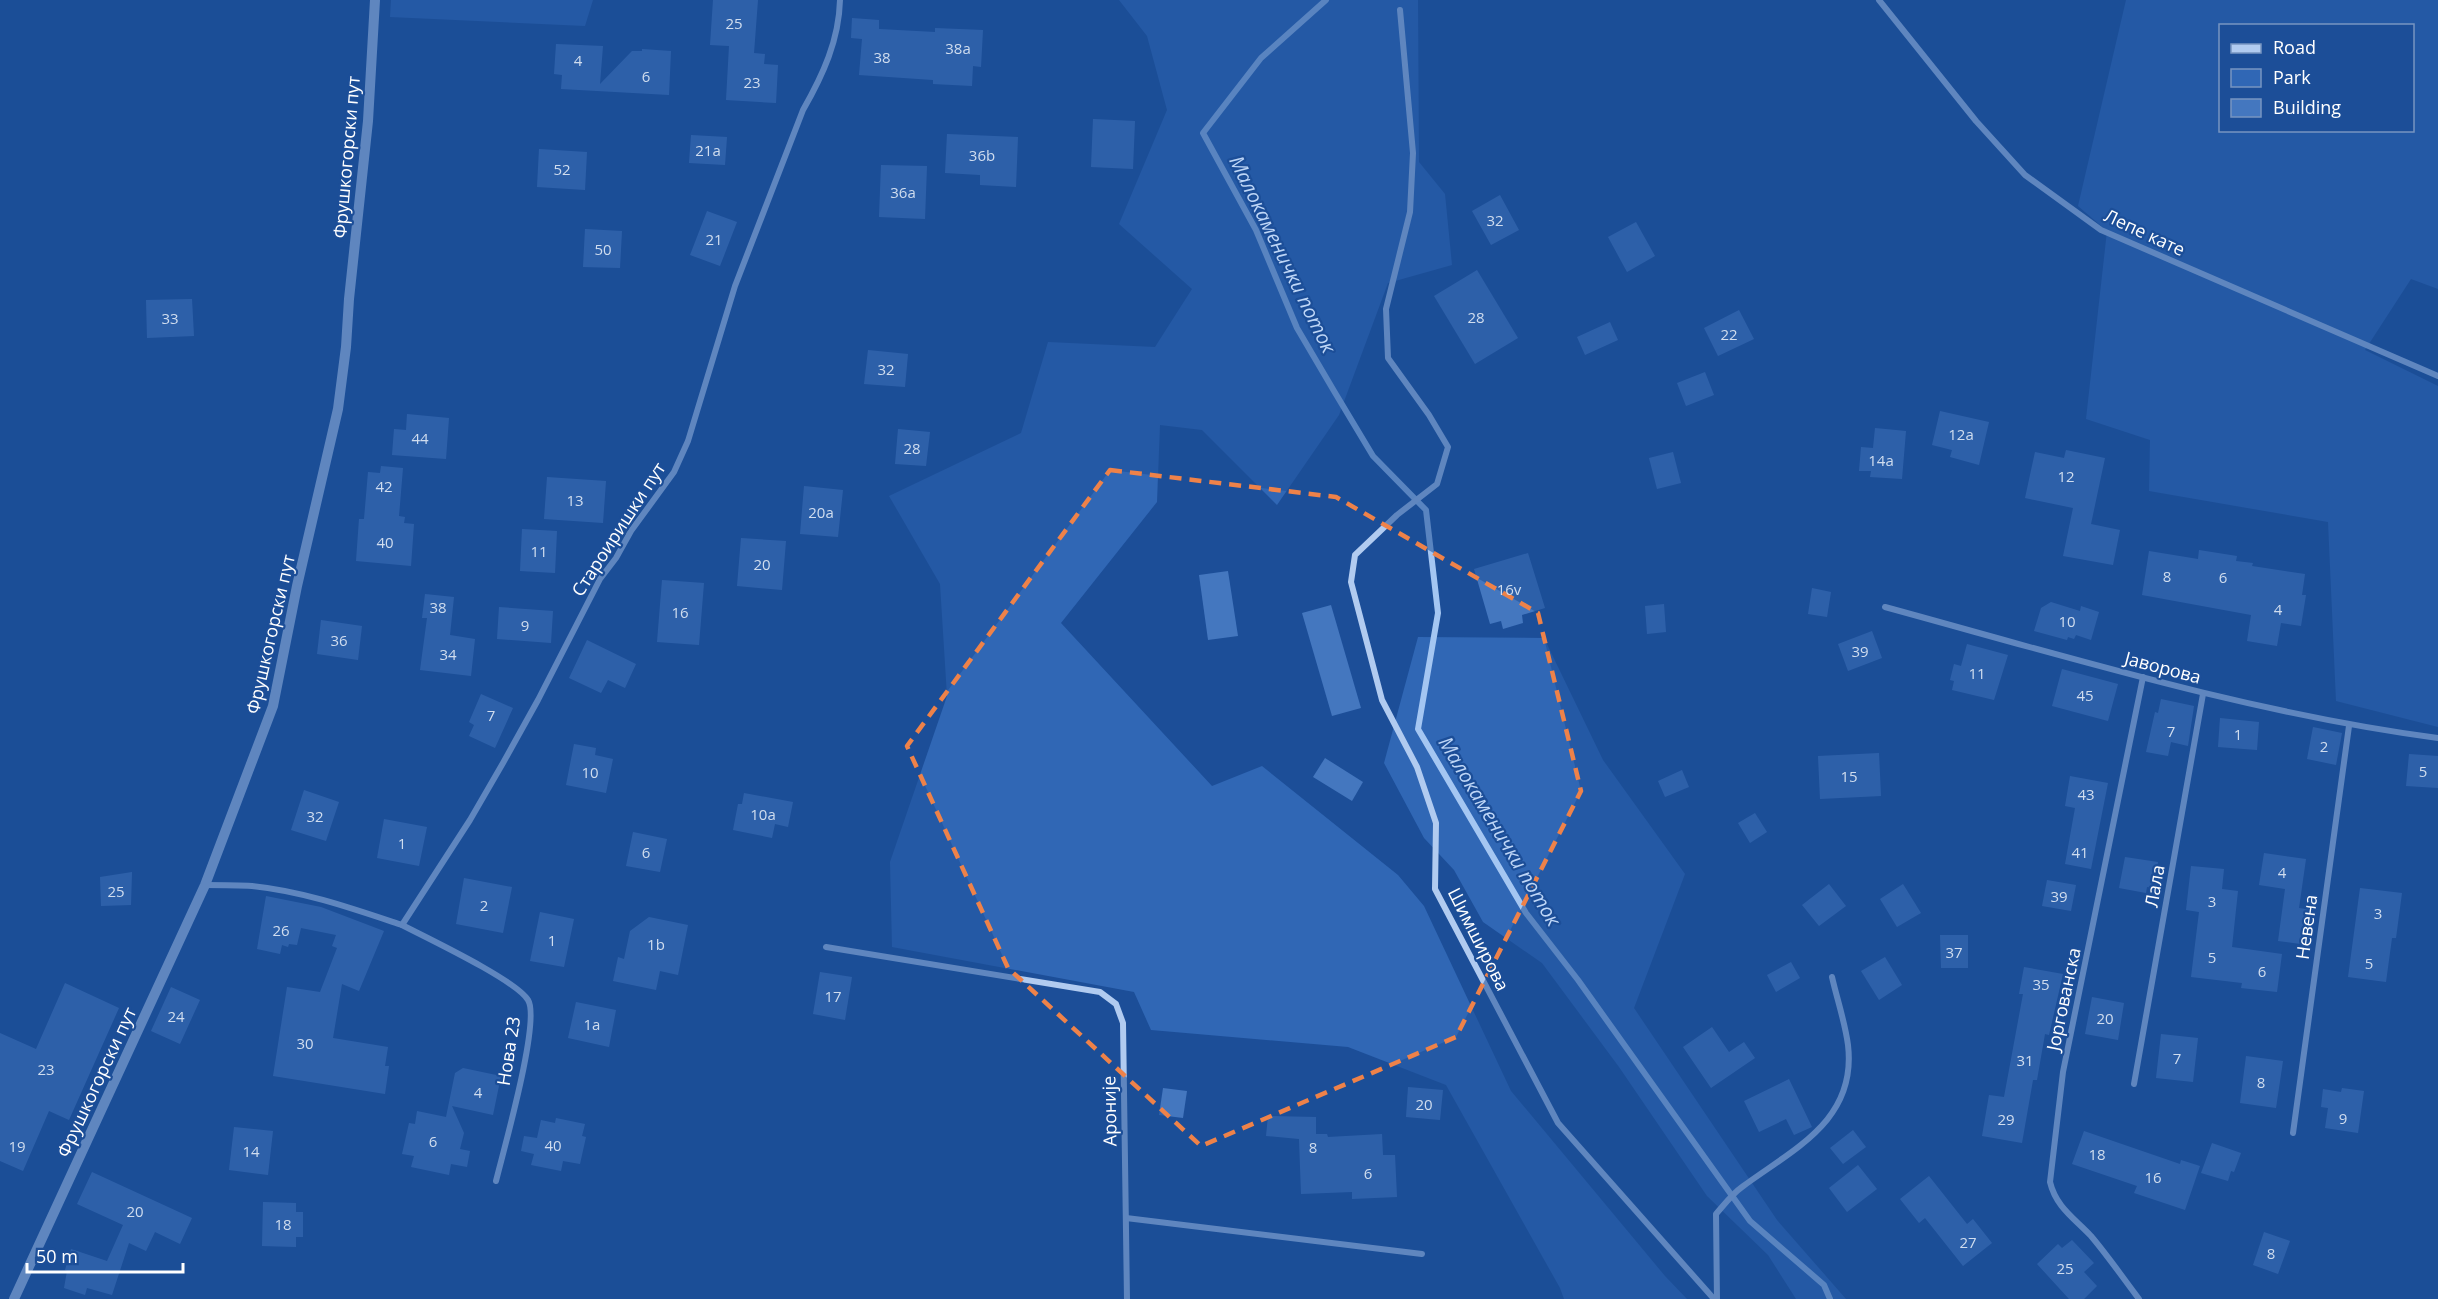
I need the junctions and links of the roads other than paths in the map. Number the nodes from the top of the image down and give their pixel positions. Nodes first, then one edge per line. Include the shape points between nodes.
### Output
1 (375, 0) edge
2 (840, 0) edge
3 (1879, 0) edge
4 (1400, 10) dead end
5 (2438, 375) edge
6 (1885, 607) dead end
7 (2144, 677) junction
8 (2204, 694) junction
9 (2349, 726) junction
10 (2438, 738) edge
11 (206, 885) junction
12 (402, 925) junction
13 (826, 947) dead end
14 (1832, 977) dead end
15 (2134, 1084) dead end
16 (2293, 1132) dead end
17 (496, 1181) dead end
18 (1126, 1218) junction
19 (1422, 1254) dead end
20 (14, 1299) edge
21 (1127, 1299) edge
22 (1716, 1299) edge
23 (2139, 1299) edge

1 - 11 street, Фрушкогорски пут via 368,121 338,409 273,706
2 - 12 street, Староиришки пут via 831,53 803,110 735,286 688,441 674,472 600,579 504,764
3 - 5 street, Лепе кате via 1976,121 2025,175 2101,230
4 - 22 street, Шимширова via 1413,153 1410,212 1386,309 1388,358 1448,447 1437,484 1355,555 1351,582 1382,700 1418,767 1436,823 1435,889 1558,1123
6 - 7 street, Јаворова
7 - 8 street, Јаворова
7 - 23 street, Јоргованска via 2063,1072 2050,1182 2054,1197 2066,1213 2091,1237
8 - 9 street, Јаворова
8 - 15 street, Лала
9 - 10 street, Јаворова
9 - 16 street, Невена
11 - 12 street via 253,886 351,908
11 - 20 street, Фрушкогорски пут
12 - 17 street, Нова 23 via 514,986 529,1001 526,1056
13 - 18 street, Ароније via 1100,992 1111,1000 1123,1023
14 - 22 street via 1848,1045 1848,1080 1832,1116 1796,1150 1740,1189 1716,1214
18 - 19 street
18 - 21 street, Ароније

